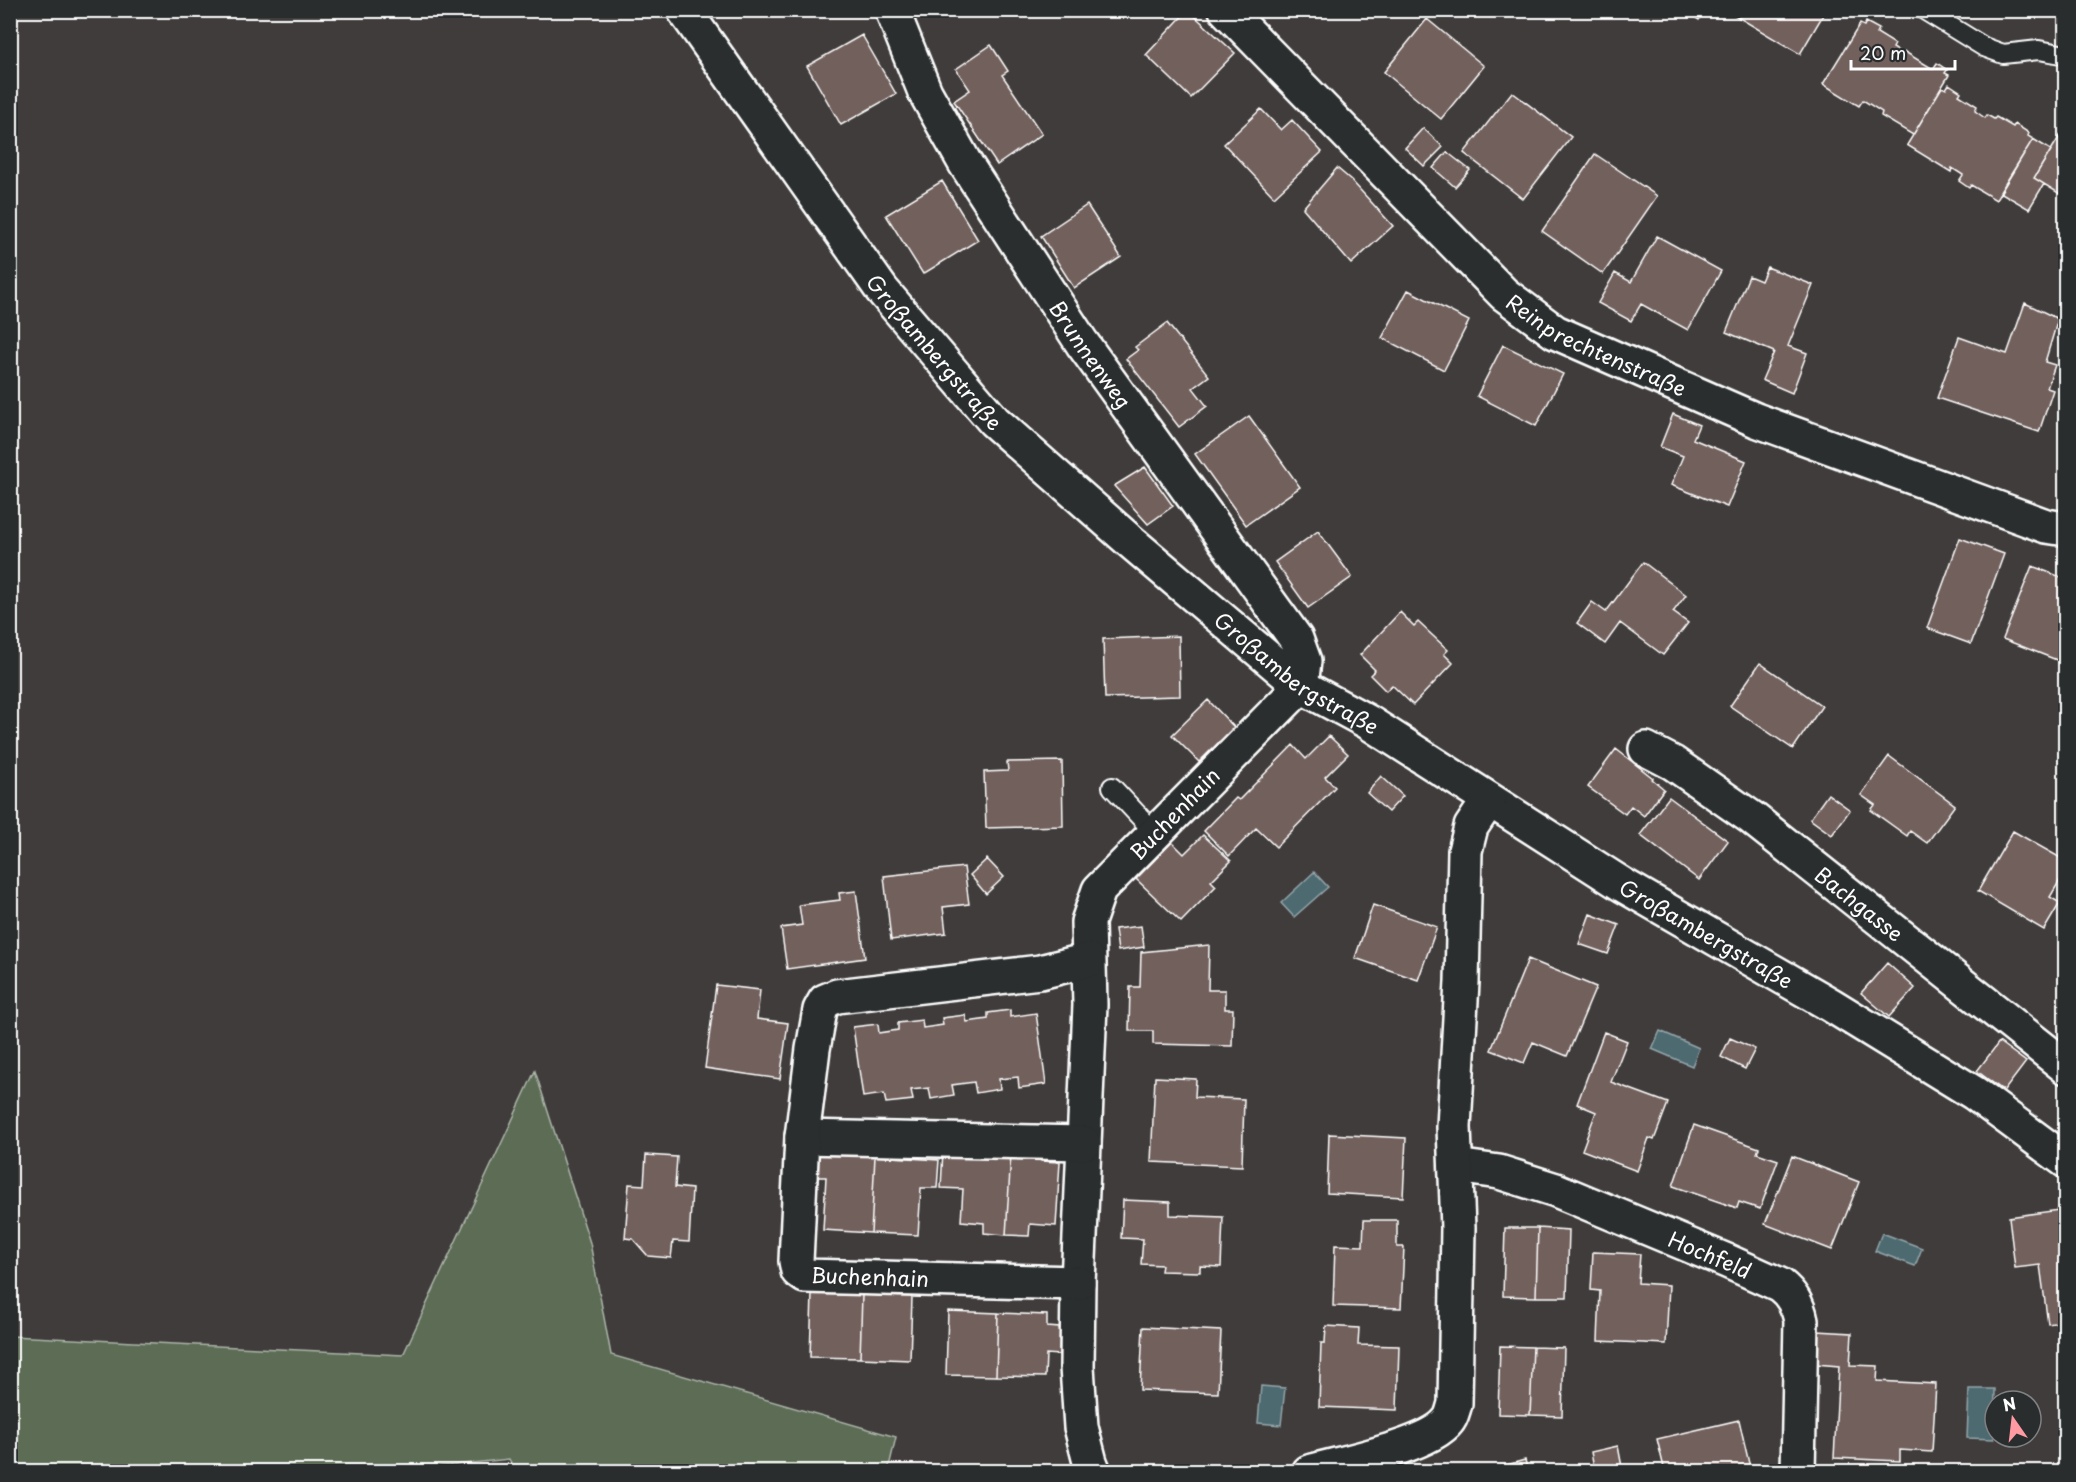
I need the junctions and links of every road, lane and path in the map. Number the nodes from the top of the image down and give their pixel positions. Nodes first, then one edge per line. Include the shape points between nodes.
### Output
1 (684, 10) edge
2 (892, 10) edge
3 (1226, 10) edge
4 (1924, 10) edge
5 (2066, 55) edge
6 (2066, 529) edge
7 (1301, 686) junction
8 (1646, 749) dead end
9 (1112, 787) dead end
10 (1489, 800) junction
11 (1155, 833) junction
12 (1088, 960) junction
13 (2066, 1067) edge
14 (802, 1137) junction
15 (1084, 1143) junction
16 (2066, 1161) edge
17 (1456, 1166) junction
18 (1078, 1283) junction
19 (1094, 1472) edge
20 (1309, 1472) edge
21 (1798, 1472) edge

1 - 7 street, Großambergstraße via 882,290 994,421
2 - 7 street, Brunnenweg via 925,92 965,163 1083,343 1296,639 1304,661
3 - 6 street, Reinprechtenstraße via 1504,294 1555,332 1756,420 2046,526
4 - 5 lane via 1984,47 2003,54 2039,50
7 - 10 street, Großambergstraße via 1368,722
7 - 11 street, Buchenhain
8 - 13 street, Bachgasse via 1752,818
9 - 11 lane
10 - 16 street, Großambergstraße via 1623,885 1974,1093
10 - 17 street via 1471,827 1465,851 1454,1127
11 - 12 street, Buchenhain via 1099,890 1088,922
12 - 14 street, Buchenhain via 1040,972 837,996 825,1001 813,1049
12 - 15 street, Buchenhain
14 - 15 street
14 - 18 street, Buchenhain via 796,1261 798,1271 805,1276
15 - 18 street, Buchenhain
17 - 20 street via 1457,1336 1455,1404 1449,1420 1416,1442
17 - 21 street, Hochfeld via 1499,1172 1556,1190 1727,1261 1788,1291 1801,1320
18 - 19 street, Buchenhain via 1081,1417

